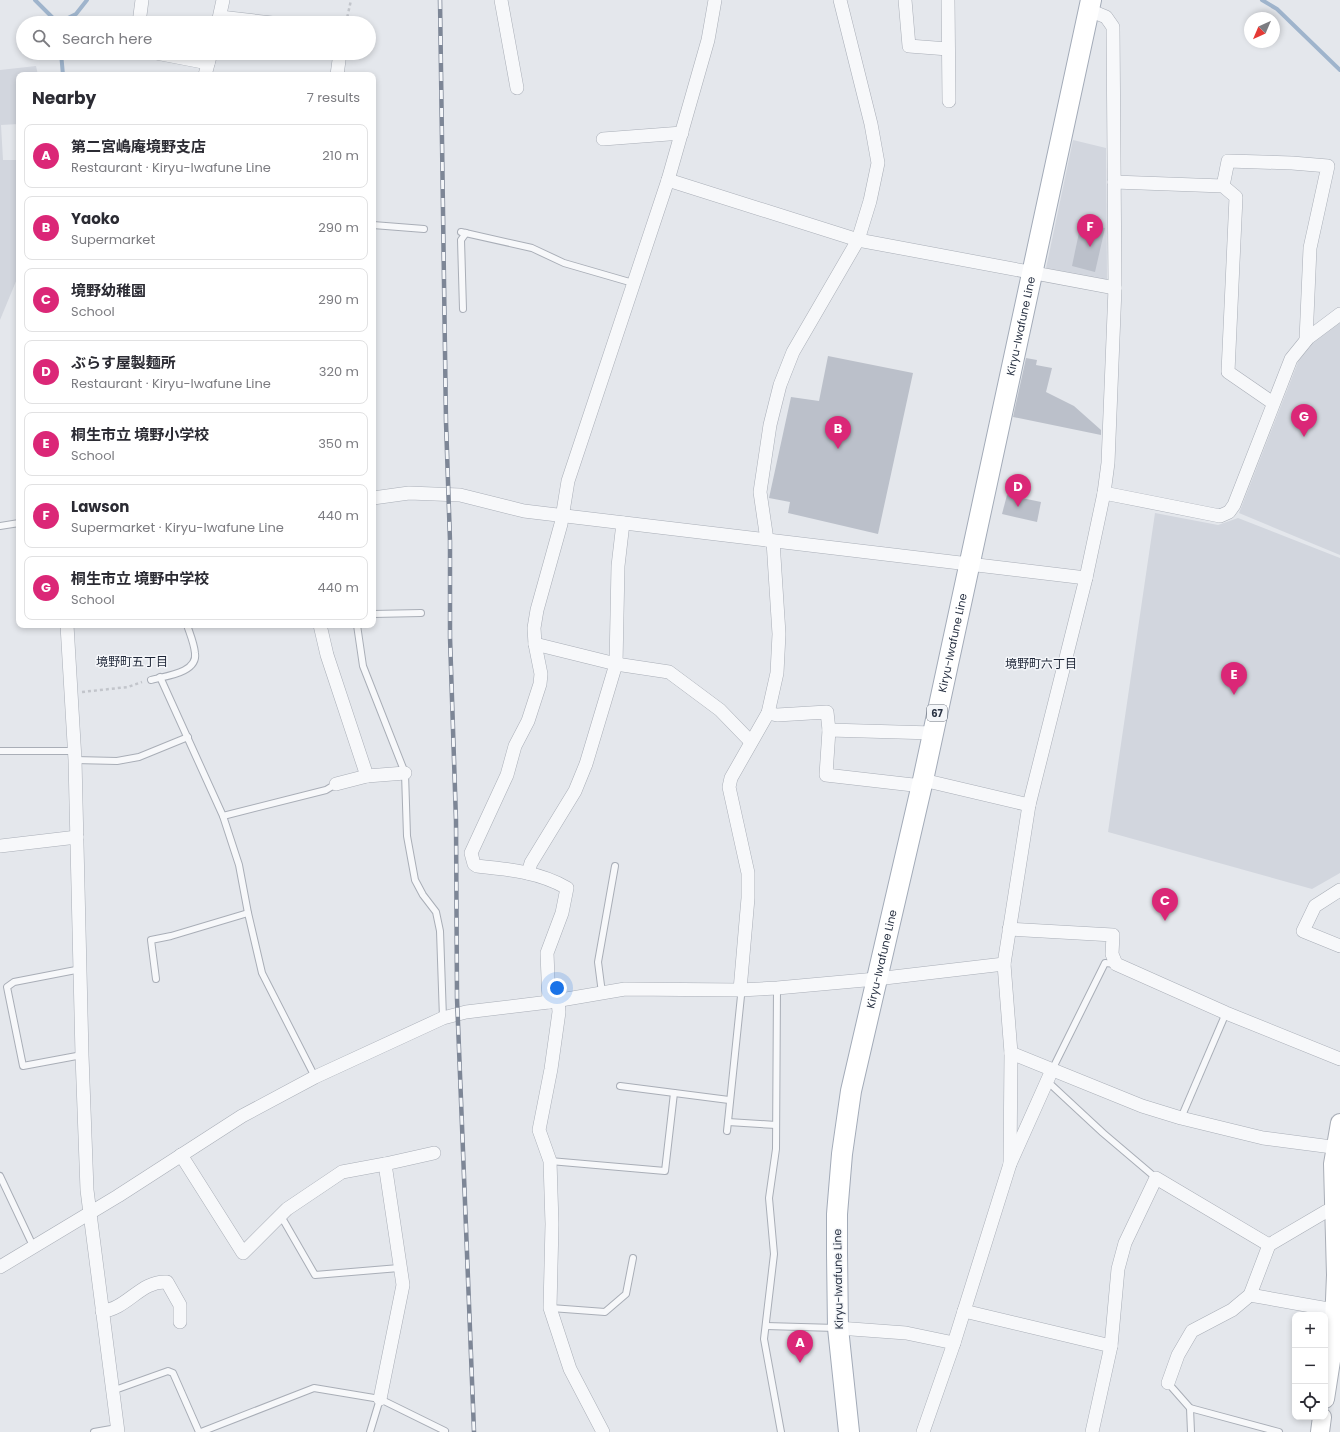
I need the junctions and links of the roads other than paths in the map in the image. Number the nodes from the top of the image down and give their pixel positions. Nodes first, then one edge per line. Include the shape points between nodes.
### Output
1 (142, 0) edge
2 (223, 0) edge
3 (501, 0) edge
4 (715, 0) edge
5 (840, 0) edge
6 (905, 0) edge
7 (948, 0) edge
8 (1090, 5) edge
9 (141, 16) edge
10 (220, 16) edge
11 (948, 49) junction
12 (189, 60) edge
13 (339, 60) edge
14 (208, 64) edge
15 (337, 72) edge
16 (517, 88) dead end
17 (948, 101) dead end
18 (682, 133) junction
19 (603, 139) dead end
20 (668, 180) junction
21 (1114, 182) junction
22 (1223, 186) junction
23 (376, 225) edge
24 (424, 229) dead end
25 (858, 240) junction
26 (1033, 274) junction
27 (632, 283) junction
28 (1115, 288) junction
29 (463, 309) dead end
30 (1340, 314) edge
31 (1306, 340) junction
32 (1273, 404) junction
33 (1104, 493) junction
34 (376, 498) edge
35 (563, 516) junction
36 (16, 523) edge
37 (623, 523) junction
38 (0, 526) edge
39 (770, 541) junction
40 (969, 565) junction
41 (1086, 578) junction
42 (421, 613) dead end
43 (376, 614) edge
44 (67, 628) edge
45 (188, 628) edge
46 (321, 628) edge
47 (357, 628) edge
48 (535, 644) junction
49 (616, 664) junction
50 (160, 677) junction
51 (151, 680) road end
52 (768, 713) junction
53 (829, 730) junction
54 (933, 734) junction
55 (188, 737) junction
56 (751, 742) junction
57 (0, 751) edge
58 (75, 756) junction
59 (405, 773) junction
60 (367, 776) junction
61 (922, 783) junction
62 (336, 784) joint
63 (1029, 805) junction
64 (223, 816) junction
65 (77, 837) junction
66 (0, 846) edge
67 (615, 866) dead end
68 (528, 873) junction
69 (1340, 890) edge
70 (248, 913) junction
71 (1009, 929) junction
72 (1340, 946) edge
73 (1004, 964) junction
74 (1116, 964) junction
75 (81, 969) junction
76 (156, 979) dead end
77 (876, 980) junction
78 (777, 988) junction
79 (740, 990) junction
80 (602, 993) junction
81 (554, 1001) junction
82 (1226, 1013) junction
83 (443, 1018) junction
84 (1011, 1053) junction
85 (82, 1055) junction
86 (1340, 1059) edge
87 (1050, 1076) junction
88 (315, 1077) junction
89 (620, 1086) dead end
90 (674, 1093) junction
91 (729, 1100) junction
92 (1181, 1118) junction
93 (728, 1122) junction
94 (1340, 1123) edge
95 (776, 1125) junction
96 (727, 1131) dead end
97 (1338, 1148) edge
98 (434, 1153) dead end
99 (181, 1156) junction
100 (550, 1161) junction
101 (385, 1164) junction
102 (1010, 1164) junction
103 (0, 1176) edge
104 (1156, 1178) junction
105 (1334, 1208) junction
106 (90, 1212) junction
107 (281, 1216) junction
108 (1269, 1246) junction
109 (34, 1248) junction
110 (633, 1258) dead end
111 (0, 1267) edge
112 (399, 1268) junction
113 (1250, 1295) junction
114 (550, 1308) junction
115 (102, 1311) junction
116 (964, 1311) junction
117 (1336, 1316) edge
118 (180, 1322) dead end
119 (766, 1326) junction
120 (838, 1328) junction
121 (954, 1343) junction
122 (1111, 1346) junction
123 (1168, 1383) joint
124 (1327, 1384) edge
125 (112, 1391) junction
126 (380, 1399) junction
127 (1190, 1408) junction
128 (1322, 1420) edge
129 (117, 1430) edge
130 (446, 1431) edge
131 (94, 1432) edge
132 (200, 1432) edge
133 (370, 1432) edge
134 (603, 1432) edge
135 (781, 1432) edge
136 (849, 1432) edge
137 (923, 1432) edge
138 (1092, 1432) edge
139 (1191, 1432) edge
140 (1279, 1432) edge
141 (1320, 1432) edge

1 - 9 street
2 - 10 street
3 - 16 street
4 - 18 street via 708,40
5 - 25 street via 872,124 878,163
6 - 11 street via 909,46
7 - 11 street
8 - 21 street via 1106,17 1113,27
8 - 26 main road, Kiryu-Iwafune Line / 67
11 - 17 street
12 - 14 street
13 - 15 street
18 - 19 street
18 - 20 street
20 - 25 street
20 - 27 street
21 - 22 street
21 - 28 street
22 - 31 street via 1228,161 1328,166 1310,248
22 - 32 street via 1236,197 1228,372
23 - 24 lane
25 - 26 street
25 - 39 street via 793,352 780,385 770,425 760,492
26 - 28 street
26 - 40 main road, Kiryu-Iwafune Line / 67
27 - 29 lane via 564,263 532,248 464,232
27 - 35 street via 568,480
28 - 33 street via 1108,463
30 - 31 street
31 - 32 street via 1291,359
32 - 33 street via 1229,512 1220,516
33 - 41 street
34 - 35 street via 409,493 460,495 512,509
35 - 37 street
35 - 48 street via 537,610
36 - 38 lane
37 - 39 street
37 - 49 street via 618,566
39 - 40 street
39 - 52 street via 780,634 777,673
40 - 41 street
40 - 54 main road, Kiryu-Iwafune Line / 67
41 - 63 street
42 - 43 lane
44 - 58 street
45 - 50 lane via 195,654 194,661 188,669
46 - 60 street via 327,655
47 - 59 lane via 363,666
48 - 49 street
48 - 68 street via 541,674 540,684 528,722 515,746 507,775 471,854 477,866
49 - 56 street via 669,672 720,710
49 - 68 street via 586,764 575,791 531,863
50 - 51 lane
50 - 55 lane
52 - 53 street via 827,712
52 - 56 street
53 - 54 street
53 - 61 street via 826,775
54 - 61 main road, Kiryu-Iwafune Line / 67
55 - 58 lane via 139,756 116,760
55 - 64 lane
56 - 79 street via 731,778 729,787 748,873
57 - 58 lane
58 - 65 street
59 - 60 street
59 - 83 lane via 407,836 411,862 415,880 436,912 440,931
60 - 62 street
61 - 63 street
61 - 77 main road, Kiryu-Iwafune Line / 67
62 - 64 lane via 326,790
63 - 71 street
64 - 70 lane via 239,865
65 - 66 street
65 - 75 street
67 - 80 lane via 598,962
68 - 81 street via 567,888 562,913 548,946
69 - 72 street via 1315,906 1303,930
70 - 76 lane via 151,940
70 - 88 lane via 262,973
71 - 73 street
71 - 74 street via 1113,935 1112,954
73 - 77 street
73 - 84 street
74 - 82 street
74 - 87 lane via 1105,963
75 - 85 street
75 - 85 lane via 14,982 7,987 23,1066
77 - 78 street
77 - 120 main road, Kiryu-Iwafune Line / 67 via 851,1091 842,1154 837,1214
78 - 79 street
78 - 95 lane
79 - 80 street via 625,989
79 - 91 lane
80 - 81 street
81 - 83 street via 466,1012
81 - 100 street via 559,1012 539,1130
82 - 86 street
82 - 92 lane
83 - 88 street
84 - 87 street
84 - 102 street
85 - 106 street
87 - 92 street
87 - 102 street
87 - 104 lane via 1103,1133
88 - 99 street via 242,1116
89 - 90 lane
90 - 91 lane
90 - 100 lane via 665,1171
91 - 93 lane
92 - 97 street via 1263,1138
93 - 95 lane
93 - 96 lane
94 - 97 street
95 - 119 lane via 776,1149 769,1198 774,1254
97 - 105 street via 1333,1164
98 - 101 street
99 - 106 street
99 - 107 street via 243,1252
100 - 114 street
101 - 107 street via 342,1172
101 - 112 street via 397,1236
102 - 116 street
103 - 109 lane
104 - 108 street
104 - 122 street via 1125,1243 1118,1269
105 - 108 street
105 - 117 street
106 - 109 street
106 - 115 street
107 - 112 lane via 315,1275
108 - 113 street
109 - 111 street
110 - 114 lane via 626,1294 605,1312
112 - 126 street via 403,1285
113 - 117 street
113 - 123 street via 1232,1310 1192,1331 1178,1355
114 - 134 street via 570,1369
115 - 118 street via 112,1309 152,1283 167,1282 180,1305
115 - 125 street
116 - 121 street
116 - 122 street
117 - 124 street
119 - 120 lane
119 - 135 lane via 765,1353
120 - 121 street via 906,1333
120 - 136 main road, Kiryu-Iwafune Line / 67
121 - 137 street
122 - 138 street
123 - 127 lane
125 - 129 street
125 - 132 lane via 168,1371 173,1373
126 - 130 lane
126 - 132 lane via 314,1388
126 - 133 lane
127 - 139 lane
127 - 140 lane
128 - 141 street
129 - 131 lane

